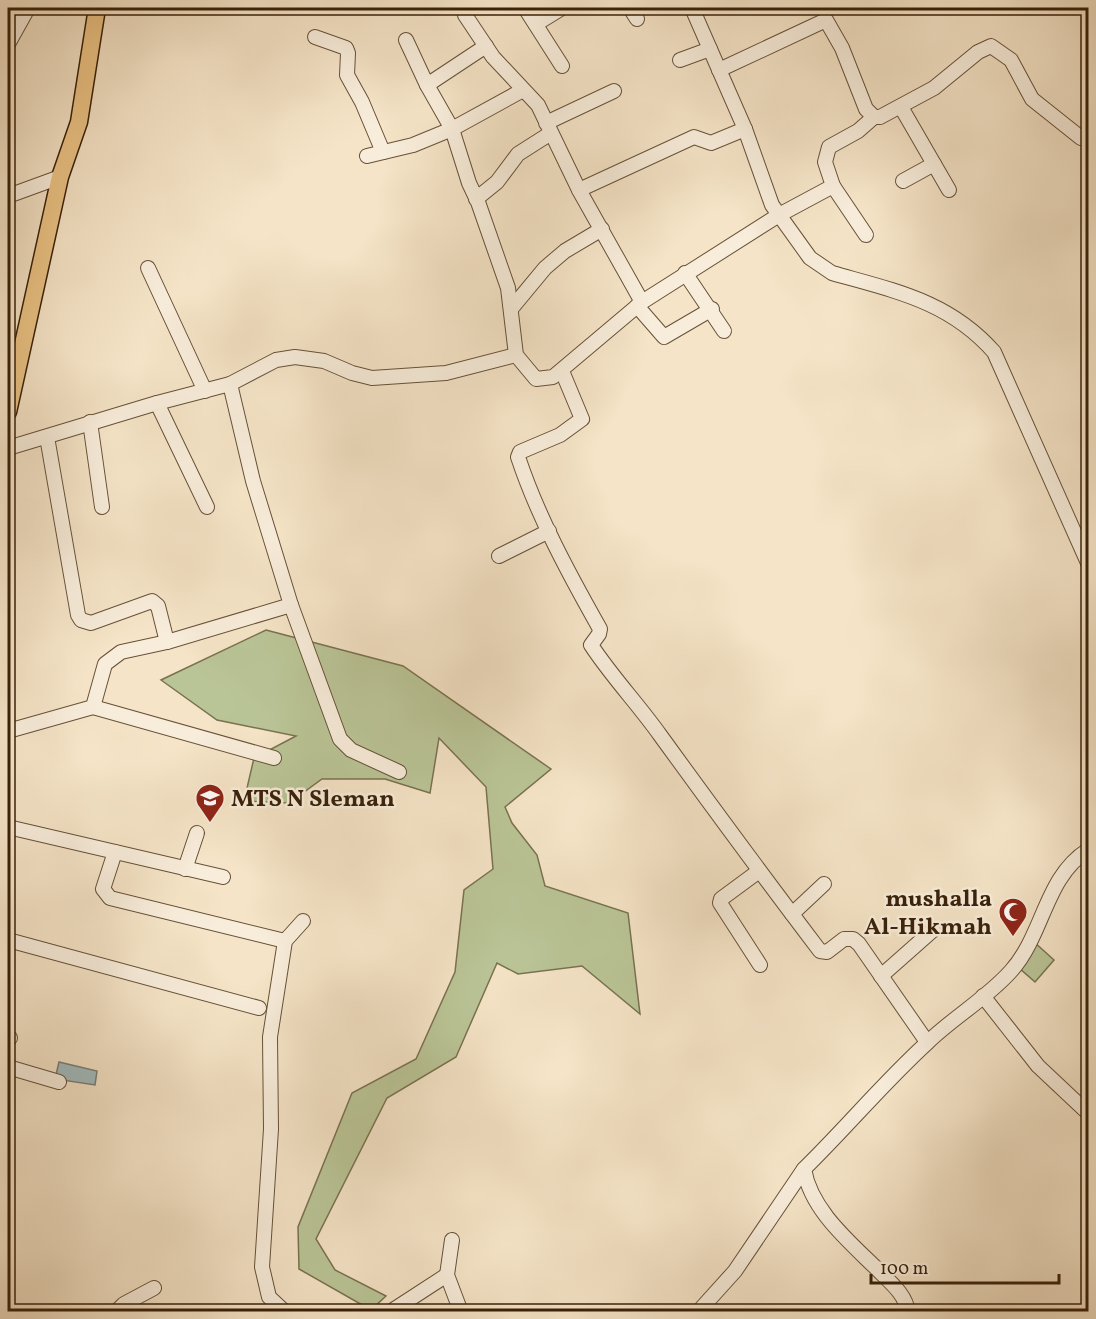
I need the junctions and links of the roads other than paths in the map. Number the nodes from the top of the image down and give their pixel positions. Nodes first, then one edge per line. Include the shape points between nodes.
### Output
1 (28, 8) edge
2 (97, 8) edge
3 (464, 8) edge
4 (525, 8) edge
5 (562, 8) edge
6 (692, 8) edge
7 (819, 8) edge
8 (826, 20) junction
9 (536, 24) junction
10 (315, 37) dead end
11 (406, 40) dead end
12 (8, 44) edge
13 (486, 46) junction
14 (710, 49) junction
15 (680, 60) dead end
16 (562, 66) dead end
17 (719, 70) junction
18 (427, 85) junction
19 (523, 90) junction
20 (614, 91) dead end
21 (900, 107) junction
22 (874, 117) junction
23 (549, 128) junction
24 (453, 129) junction
25 (745, 129) junction
26 (1089, 139) edge
27 (383, 152) junction
28 (368, 156) dead end
29 (934, 164) junction
30 (60, 177) junction
31 (903, 181) dead end
32 (833, 186) junction
33 (579, 190) junction
34 (949, 190) dead end
35 (8, 196) edge
36 (476, 199) junction
37 (779, 215) junction
38 (602, 229) junction
39 (866, 235) dead end
40 (148, 268) dead end
41 (685, 273) junction
42 (640, 304) junction
43 (510, 309) junction
44 (711, 309) junction
45 (724, 331) dead end
46 (516, 355) junction
47 (562, 371) junction
48 (230, 384) junction
49 (205, 391) junction
50 (10, 392) edge
51 (157, 403) junction
52 (8, 412) edge
53 (90, 422) junction
54 (47, 437) junction
55 (8, 448) edge
56 (102, 507) dead end
57 (207, 507) dead end
58 (549, 531) junction
59 (499, 556) dead end
60 (1089, 563) edge
61 (291, 605) junction
62 (167, 642) junction
63 (93, 707) junction
64 (8, 730) edge
65 (274, 758) dead end
66 (399, 772) dead end
67 (8, 826) edge
68 (197, 833) dead end
69 (1089, 850) edge
70 (115, 852) junction
71 (185, 869) junction
72 (759, 871) junction
73 (222, 877) dead end
74 (824, 884) dead end
75 (792, 914) junction
76 (303, 921) dead end
77 (933, 930) dead end
78 (8, 940) edge
79 (285, 941) junction
80 (760, 965) dead end
81 (881, 976) junction
82 (983, 996) junction
83 (259, 1008) dead end
84 (927, 1042) junction
85 (8, 1067) edge
86 (59, 1082) dead end
87 (1088, 1112) edge
88 (804, 1169) junction
89 (452, 1240) dead end
90 (447, 1275) junction
91 (154, 1288) dead end
92 (116, 1311) edge
93 (285, 1311) edge
94 (390, 1311) edge
95 (461, 1311) edge
96 (698, 1311) edge
97 (908, 1311) edge

1 - 12 street
2 - 30 main road via 79,122
3 - 13 street
4 - 9 street
5 - 9 street
6 - 14 street
7 - 8 street
8 - 17 street
8 - 22 street via 842,48 866,109
9 - 16 street
10 - 27 street via 346,48 347,75
11 - 18 street
13 - 18 street
13 - 19 street
14 - 15 street
14 - 17 street
17 - 25 street
18 - 24 street
19 - 23 street via 538,105
19 - 24 street
20 - 23 street
21 - 22 street via 883,117
21 - 26 street via 991,46 1011,60 1032,99 1082,138
21 - 29 street
22 - 32 street via 829,147 825,162
23 - 33 street
23 - 36 street
24 - 27 street
24 - 36 street
25 - 33 street via 711,143 694,137
25 - 37 street
27 - 28 street
29 - 31 street
29 - 34 street
30 - 35 street
30 - 50 main road
32 - 37 street
32 - 39 street
33 - 38 street
36 - 43 street via 508,288
37 - 41 street
37 - 60 street via 810,258 822,267 918,297 946,311 989,346
38 - 42 street
38 - 43 street via 558,257
40 - 49 street
41 - 42 street
41 - 44 street
42 - 44 street via 663,337
42 - 47 street
43 - 46 street
44 - 45 street
46 - 47 street via 536,379 553,377
46 - 48 street via 446,372 372,378 324,361 295,357 276,360
47 - 58 street via 582,419 560,435 520,452 518,457
48 - 49 street
48 - 61 street via 253,481
49 - 51 street
50 - 52 main road
51 - 53 street
51 - 57 street
53 - 54 street
53 - 56 street
54 - 55 street
54 - 62 street via 78,615 91,623 152,601 158,606
58 - 59 street
58 - 72 street via 600,629 591,645
61 - 62 street
61 - 66 street via 340,739 351,750
62 - 63 street via 121,652 108,660
63 - 64 street
63 - 65 street
67 - 70 street
68 - 71 street
69 - 82 street via 1061,874 1012,970
70 - 71 street
70 - 79 street via 103,889 110,898
71 - 73 street
72 - 75 street
72 - 80 street via 720,903
74 - 75 street
75 - 81 street via 820,951 827,952 844,939 853,939
76 - 79 street
77 - 81 street
78 - 83 street
79 - 93 street via 271,1025 271,1129 262,1267 269,1297
81 - 84 street
82 - 84 street
82 - 87 street via 1038,1066
84 - 88 street
85 - 86 street
88 - 96 street via 735,1271
88 - 97 street via 806,1181 831,1223 899,1291
89 - 90 street
90 - 94 street
90 - 95 street
91 - 92 street

